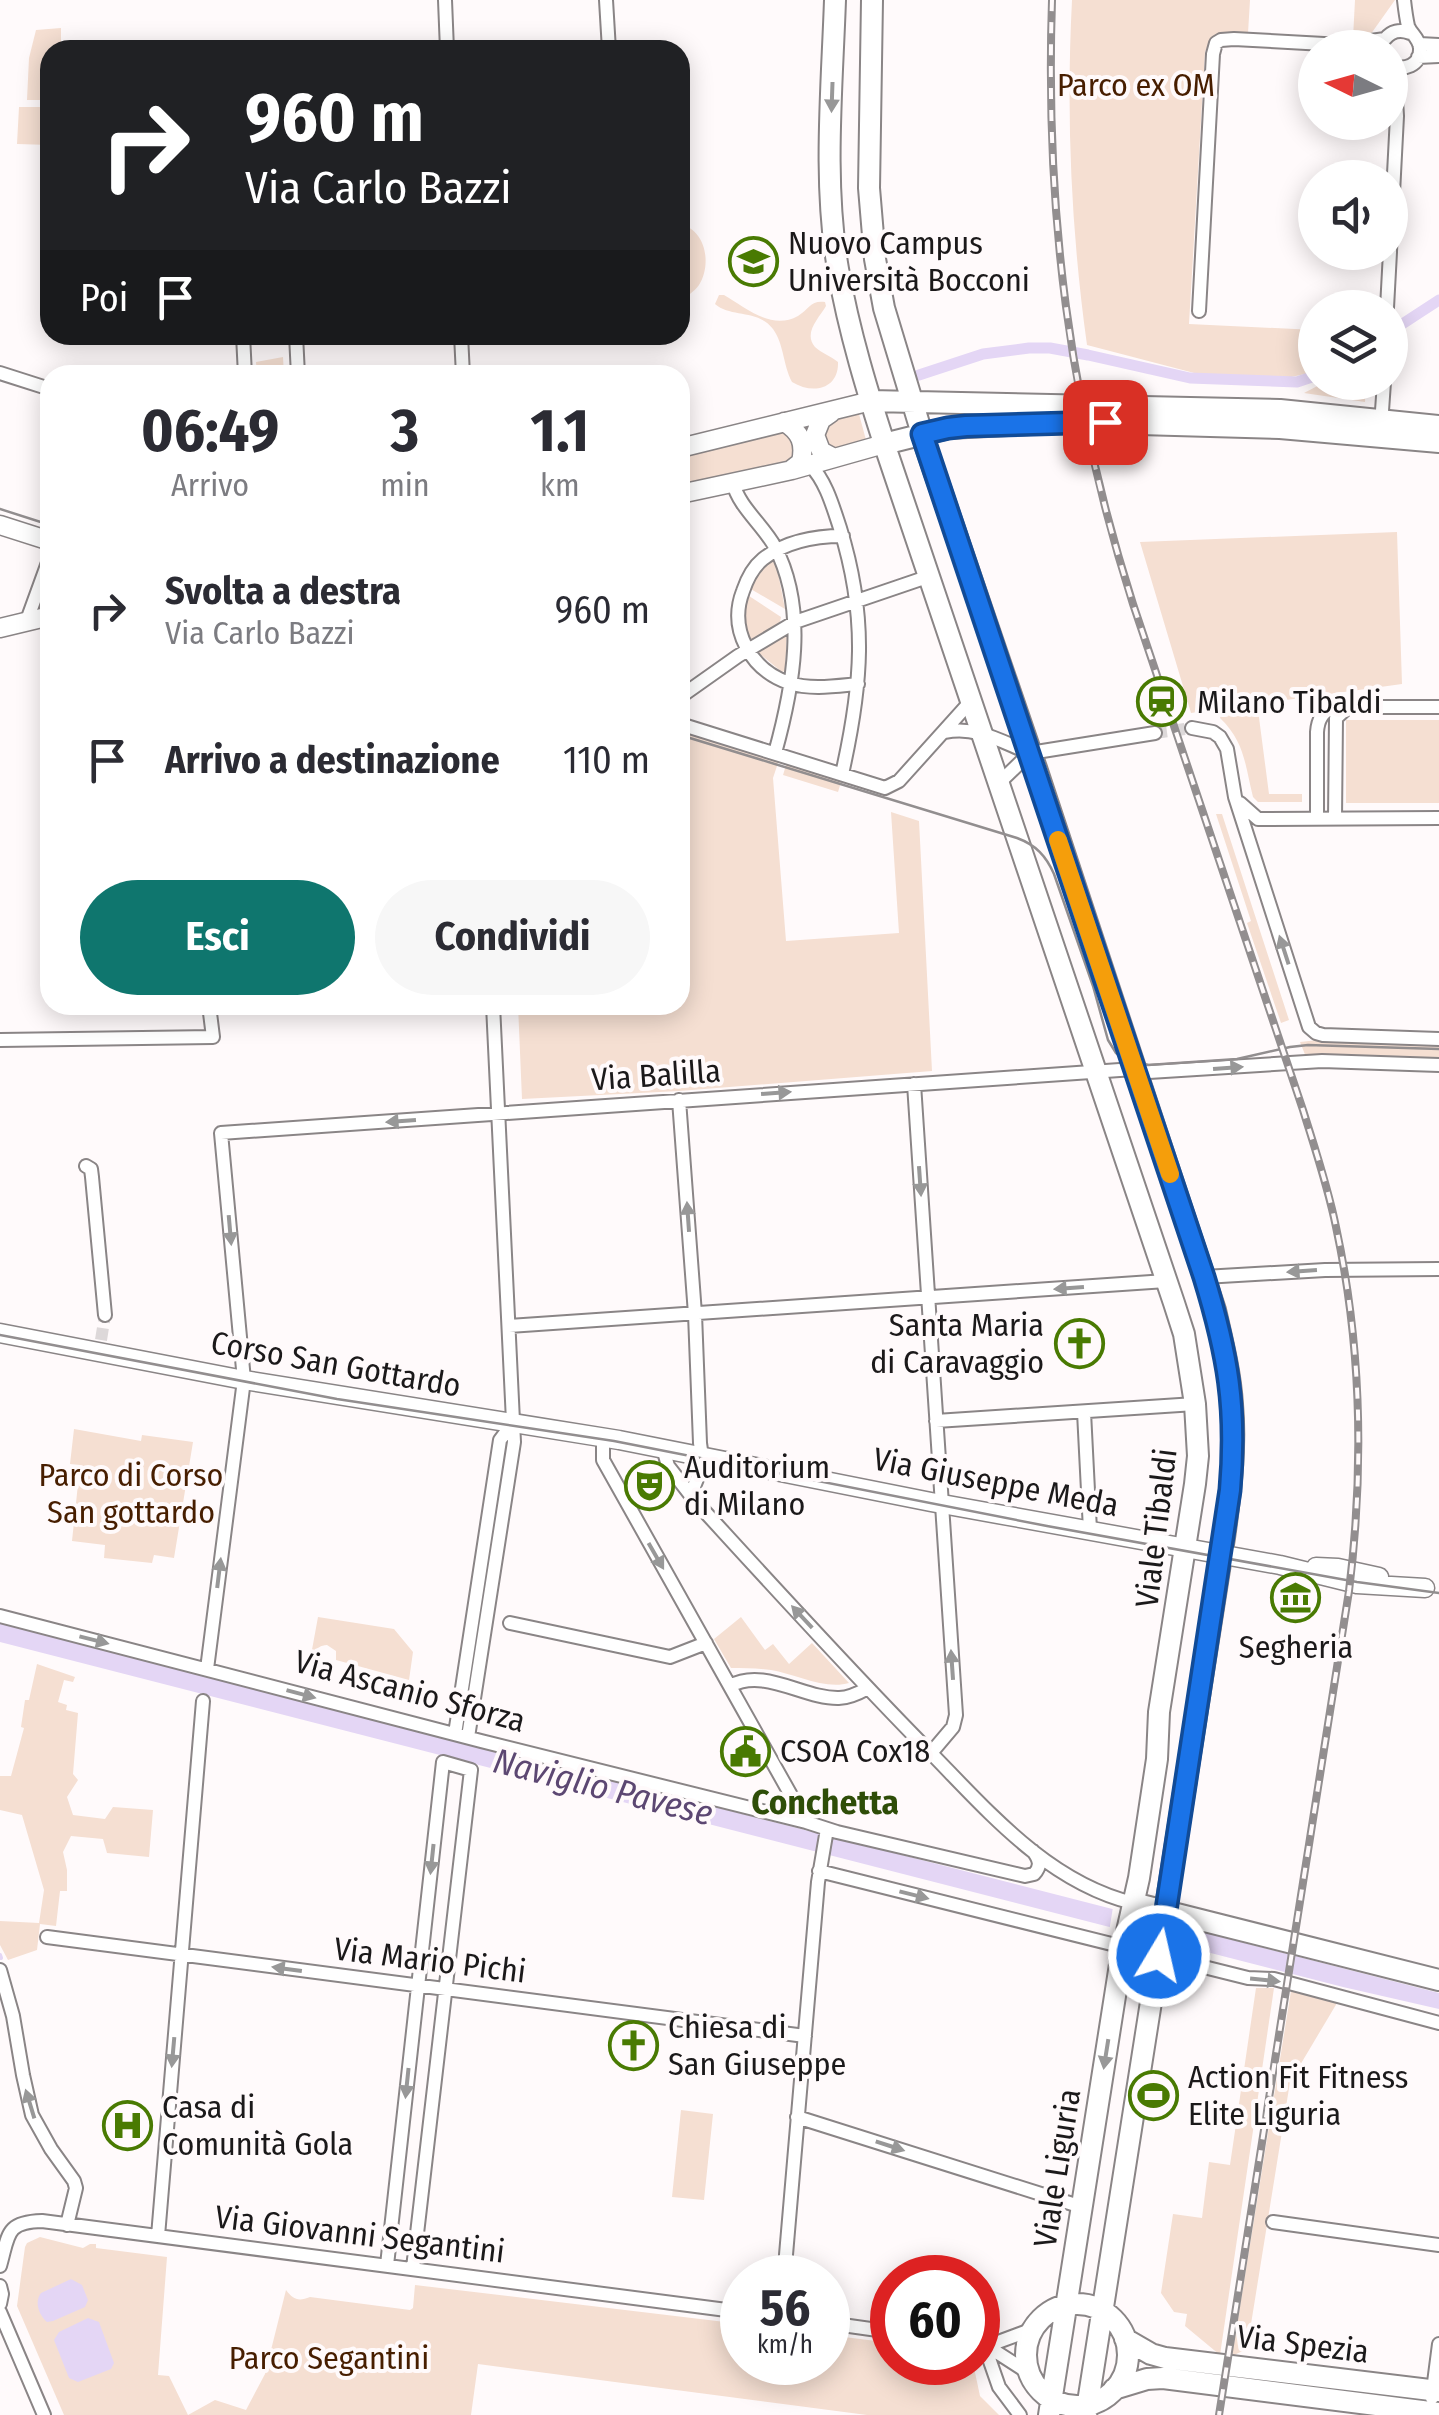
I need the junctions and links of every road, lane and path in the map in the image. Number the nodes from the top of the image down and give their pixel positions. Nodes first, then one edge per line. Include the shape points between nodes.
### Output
1 (445, 0) edge
2 (606, 0) edge
3 (835, 0) edge
4 (872, 0) edge
5 (1403, 0) edge
6 (1402, 30) edge
7 (447, 40) edge
8 (608, 40) edge
9 (1408, 42) edge
10 (1298, 43) edge
11 (1408, 44) edge
12 (1439, 45) edge
13 (1439, 56) edge
14 (1199, 311) dead end
15 (0, 373) edge
16 (40, 386) edge
17 (1383, 400) edge
18 (871, 402) junction
19 (902, 402) junction
20 (976, 403) junction
21 (831, 413) junction
22 (784, 422) junction
23 (966, 426) junction
24 (1439, 426) edge
25 (1381, 428) junction
26 (904, 439) junction
27 (1439, 442) edge
28 (690, 446) edge
29 (834, 458) junction
30 (801, 467) junction
31 (733, 482) junction
32 (690, 492) edge
33 (0, 525) edge
34 (842, 536) junction
35 (40, 539) edge
36 (777, 550) junction
37 (930, 576) junction
38 (40, 585) edge
39 (857, 600) junction
40 (40, 619) edge
41 (795, 622) junction
42 (26, 623) junction
43 (0, 628) edge
44 (746, 650) junction
45 (791, 684) junction
46 (858, 684) junction
47 (690, 690) edge
48 (971, 701) junction
49 (1349, 707) junction
50 (1439, 707) edge
51 (690, 726) edge
52 (1192, 728) tunnel mouth
53 (944, 732) junction
54 (982, 734) junction
55 (1156, 734) tunnel mouth
56 (776, 752) junction
57 (1030, 753) junction
58 (842, 774) junction
59 (999, 783) junction
60 (1236, 797) junction
61 (1439, 818) edge
62 (1258, 819) junction
63 (1317, 819) junction
64 (1335, 819) junction
65 (1250, 843) junction
66 (211, 1015) edge
67 (493, 1015) edge
68 (1439, 1039) edge
69 (0, 1040) edge
70 (1439, 1065) edge
71 (1134, 1069) junction
72 (1096, 1073) junction
73 (914, 1084) junction
74 (679, 1100) junction
75 (498, 1114) junction
76 (86, 1166) dead end
77 (1439, 1269) edge
78 (1204, 1277) junction
79 (1166, 1281) junction
80 (928, 1297) junction
81 (695, 1314) junction
82 (105, 1315) tunnel mouth
83 (509, 1326) junction
84 (0, 1333) edge
85 (244, 1380) junction
86 (1195, 1404) junction
87 (1084, 1412) junction
88 (936, 1421) junction
89 (512, 1424) junction
90 (603, 1438) junction
91 (663, 1448) junction
92 (701, 1456) junction
93 (694, 1499) junction
94 (942, 1504) junction
95 (1090, 1530) junction
96 (1186, 1548) junction
97 (1222, 1554) junction
98 (1432, 1589) edge
99 (0, 1616) edge
100 (510, 1624) dead end
101 (706, 1643) junction
102 (207, 1669) junction
103 (730, 1686) junction
104 (868, 1688) junction
105 (203, 1701) dead end
106 (462, 1735) junction
107 (931, 1753) junction
108 (806, 1822) junction
109 (826, 1833) junction
110 (1034, 1851) junction
111 (820, 1864) junction
112 (1132, 1907) junction
113 (1166, 1915) junction
114 (47, 1937) dead end
115 (1124, 1942) junction
116 (1160, 1951) junction
117 (182, 1955) junction
118 (0, 1970) edge
119 (1439, 1980) edge
120 (418, 1986) junction
121 (447, 1990) junction
122 (1439, 2023) edge
123 (805, 2036) junction
124 (798, 2117) junction
125 (1082, 2208) junction
126 (1273, 2222) dead end
127 (67, 2225) junction
128 (158, 2236) junction
129 (1439, 2245) edge
130 (786, 2255) edge
131 (387, 2265) junction
132 (0, 2266) edge
133 (413, 2268) junction
134 (0, 2286) edge
135 (0, 2304) edge
136 (1066, 2305) junction
137 (720, 2309) edge
138 (0, 2312) edge
139 (1102, 2312) junction
140 (1033, 2329) junction
141 (1124, 2338) junction
142 (1000, 2341) edge
143 (1439, 2344) edge
144 (1000, 2355) edge
145 (1164, 2368) junction
146 (1029, 2373) junction
147 (998, 2385) edge
148 (1114, 2389) junction
149 (1434, 2404) edge
150 (1050, 2407) edge
151 (1087, 2410) edge
152 (44, 2415) edge
153 (1020, 2415) edge

1 - 7 street
2 - 8 street
3 -> 18 main road via 831,151 838,267
4 - 19 main road via 871,225
5 - 6 street
9 - 12 street
10 - 14 street via 1216,43
11 - 13 street
15 - 16 street
17 - 25 street
18 - 19 main road
18 - 21 street
18 - 26 main road
19 - 20 main road
19 - 26 main road
20 - 23 main road via 981,415
20 - 25 main road via 1280,410
21 - 22 street
21 - 29 street via 815,435 821,451
22 - 28 street
22 - 30 street via 798,432
23 - 25 main road
23 - 26 main road
24 - 25 main road
25 - 27 main road
26 - 29 street
26 - 37 main road, Viale Tibaldi
26 - 57 main road, Viale Tibaldi
29 - 30 street
30 - 31 street
30 - 34 street via 826,490
31 - 32 street
31 - 36 street
33 - 35 street
34 - 36 street
34 - 39 street
36 - 41 street
36 - 44 street via 752,570 740,599
37 - 39 street
37 - 48 main road, Viale Tibaldi
38 - 42 street
39 - 41 street
39 - 46 street
40 - 42 street
41 - 44 street
41 - 45 street
42 - 43 street
44 - 45 street via 766,672
44 - 47 street
45 - 46 street
45 - 56 street
46 - 58 street
48 - 53 street
48 - 54 main road, Viale Tibaldi
49 - 50 street
49 - 63 street via 1333,707 1318,721
49 - 64 street via 1336,718
51 - 56 street
52 - 60 street via 1220,737
53 - 54 street
53 - 58 street via 891,787
54 - 57 street
54 - 59 main road, Viale Tibaldi
55 - 57 street
56 - 58 street
57 - 59 street
57 - 71 main road, Viale Tibaldi
59 - 72 main road, Viale Tibaldi
60 - 62 street
60 - 65 street
61 - 64 street
62 - 63 street
62 - 65 street
63 - 64 street
68 -> 65 street via 1323,1035 1306,1023
66 - 69 street via 213,1037
67 - 75 street
71 -> 70 street, Via Balilla
71 - 72 street, Via Balilla
71 - 78 main road, Viale Tibaldi
72 - 73 street, Via Balilla
72 - 79 main road, Viale Tibaldi
74 -> 73 street, Via Balilla
73 -> 80 street
74 - 75 street, Via Balilla
81 -> 74 street
75 - 83 street
75 -> 85 street, Via Balilla via 221,1133
76 - 82 street via 92,1169
77 -> 78 street
78 - 97 main road, Viale Tibaldi via 1232,1402
79 -> 80 street
79 - 86 main road, Viale Tibaldi via 1184,1334
80 - 81 street
80 - 88 street
81 - 83 street
81 - 92 street
83 - 89 street
84 - 85 street, Corso San Gottardo via 101,1345
85 - 89 street, Corso San Gottardo
102 -> 85 street
86 - 87 street
86 - 96 main road, Viale Tibaldi via 1198,1456
87 - 88 street
87 - 95 street
88 - 94 street
89 - 90 street, Corso San Gottardo
89 - 106 street via 500,1440 501,1481
90 - 91 street, Corso San Gottardo
90 -> 101 street via 604,1460
91 - 92 street, Via Giuseppe Meda
91 - 93 street via 668,1466
92 - 93 street
92 - 94 street, Via Giuseppe Meda
104 -> 93 street
94 - 95 street, Via Giuseppe Meda
107 -> 94 street via 956,1715
95 - 96 street, Via Giuseppe Meda
96 - 97 street, Via Giuseppe Meda
96 - 112 main road, Viale Tibaldi
97 - 98 street, Via Giuseppe Meda via 1357,1584
97 - 113 main road, Viale Tibaldi
99 -> 102 street, Via Ascanio Sforza
100 - 101 street via 670,1657
101 - 103 street
102 -> 106 street, Via Ascanio Sforza
103 - 104 street via 762,1682 841,1698
103 - 108 street
104 - 107 street
105 - 117 street
106 - 108 street, Via Ascanio Sforza
107 - 110 street
108 - 109 street, Via Ascanio Sforza
109 - 110 street via 1025,1876 1039,1867
109 - 111 street
110 - 112 street via 1063,1874
111 -> 115 street
111 - 123 street
112 - 113 main road
112 - 115 main road, Viale Tibaldi
113 - 116 main road, Viale Tibaldi
113 - 119 main road
114 - 117 street, Via Mario Pichi
115 - 116 street
115 -> 125 main road, Viale Liguria
116 -> 122 street
116 - 139 main road, Viale Liguria
120 -> 117 street, Via Mario Pichi
117 -> 128 street
127 -> 118 street via 76,2188 32,2114
120 - 121 street, Via Mario Pichi
121 -> 120 street via 471,1770 443,1762
120 -> 131 street
121 - 123 street, Via Mario Pichi
121 - 133 street
123 - 124 street
124 -> 125 street
124 - 130 street
125 - 136 main road, Viale Liguria
126 - 129 street
127 - 128 street, Via Giovanni Segantini
127 - 132 street, Via Giovanni Segantini via 19,2223 7,2237
128 - 131 street, Via Giovanni Segantini
131 - 133 street, Via Giovanni Segantini
133 - 137 street, Via Giovanni Segantini
134 - 135 street
136 - 139 main road
136 - 140 main road
136 - 150 main road, Viale Liguria
138 - 152 street
139 - 141 main road
139 - 151 main road, Viale Liguria
140 - 142 street
140 - 146 main road
141 - 145 main road
141 - 148 main road via 1126,2364
143 - 149 street
144 - 146 street
145 - 148 main road
145 - 149 main road, Via Spezia
146 - 150 main road
147 - 153 street
148 - 151 main road
150 - 151 main road

